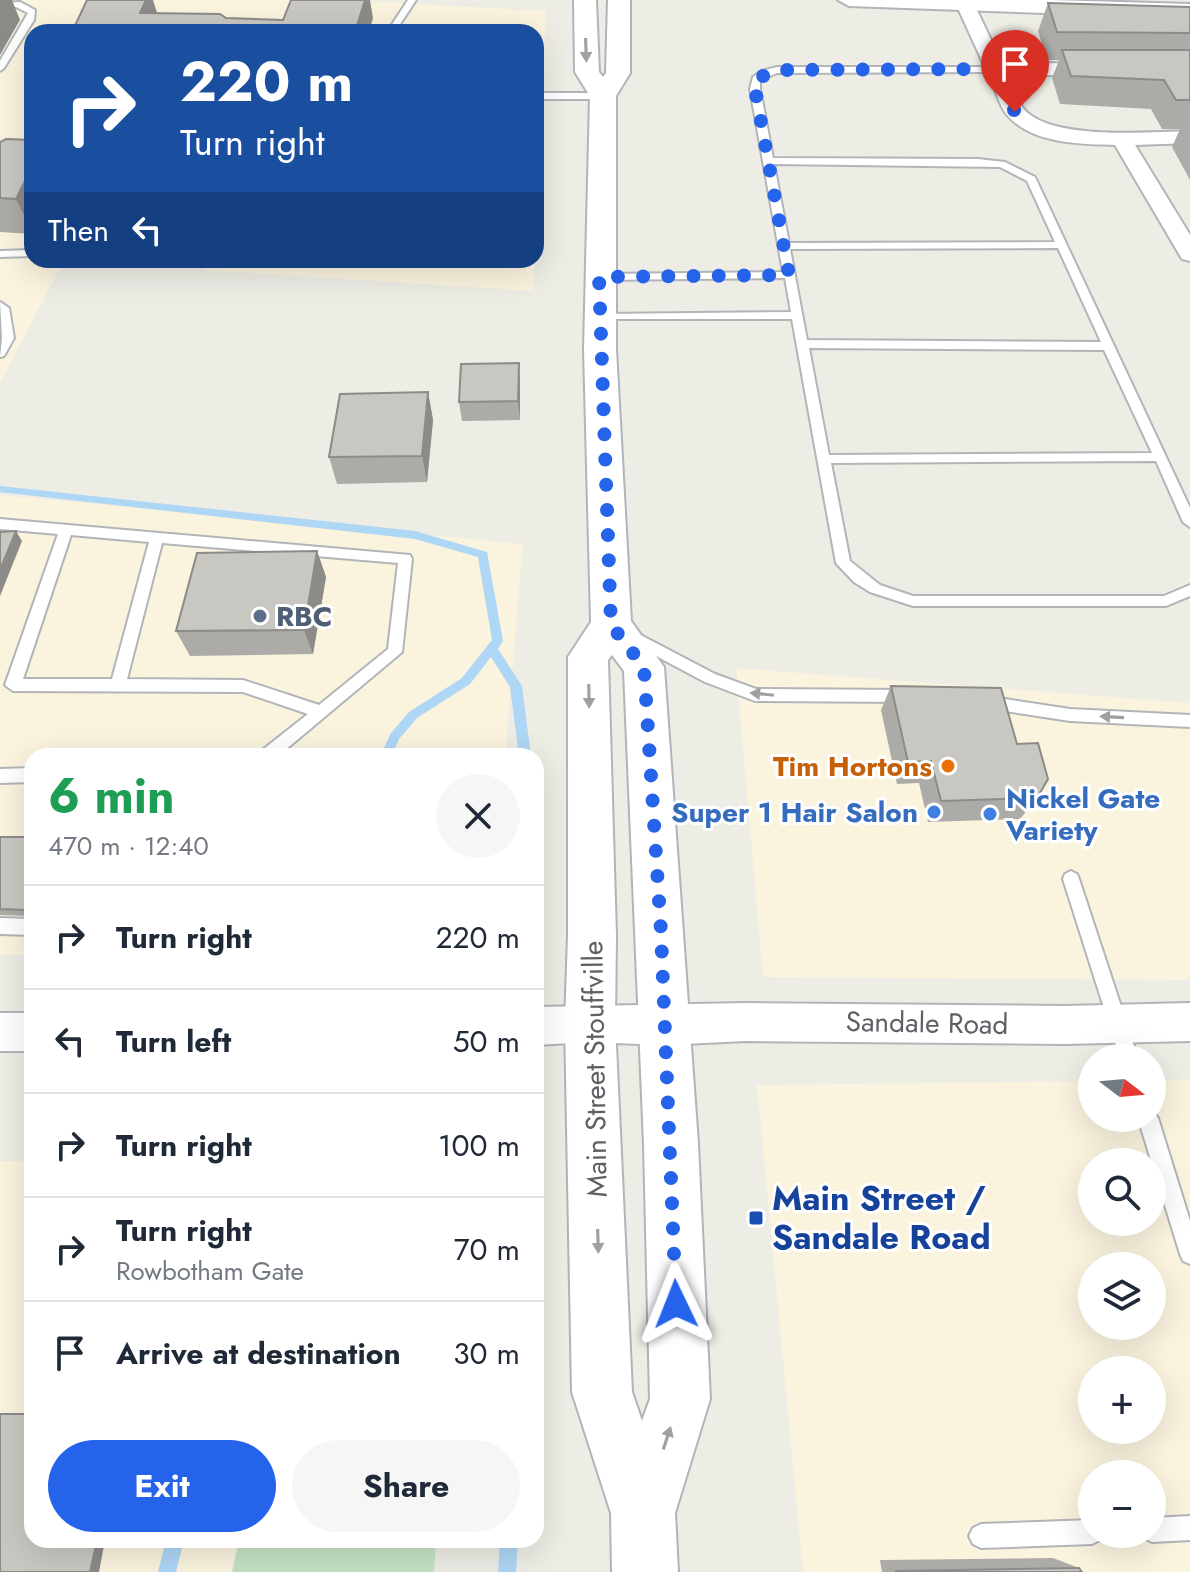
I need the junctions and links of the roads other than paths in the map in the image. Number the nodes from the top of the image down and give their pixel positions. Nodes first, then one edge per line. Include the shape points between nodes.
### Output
1 (412, 0) edge
2 (585, 0) edge
3 (619, 0) edge
4 (849, 0) edge
5 (19, 2) edge
6 (978, 3) edge
7 (0, 5) edge
8 (1184, 7) edge
9 (28, 24) edge
10 (396, 24) edge
11 (24, 30) edge
12 (0, 68) edge
13 (993, 69) junction
14 (1190, 70) edge
15 (544, 96) edge
16 (603, 96) junction
17 (1120, 136) junction
18 (1190, 137) edge
19 (768, 161) junction
20 (1061, 245) junction
21 (784, 246) junction
22 (24, 253) edge
23 (0, 254) edge
24 (1190, 254) edge
25 (789, 275) junction
26 (599, 277) junction
27 (0, 305) edge
28 (797, 315) junction
29 (600, 317) junction
30 (802, 344) junction
31 (1108, 346) junction
32 (0, 353) edge
33 (1160, 457) junction
34 (824, 459) junction
35 (1190, 522) edge
36 (0, 524) edge
37 (66, 530) junction
38 (157, 538) junction
39 (1190, 590) edge
40 (611, 625) junction
41 (118, 684) junction
42 (7, 690) edge
43 (929, 697) edge
44 (973, 700) edge
45 (321, 712) junction
46 (1190, 721) edge
47 (277, 748) edge
48 (24, 775) edge
49 (0, 776) edge
50 (1071, 879) dead end
51 (0, 926) edge
52 (24, 927) edge
53 (1190, 1022) edge
54 (563, 1025) edge
55 (663, 1026) junction
56 (0, 1032) edge
57 (24, 1032) edge
58 (1124, 1041) edge
59 (1152, 1132) edge
60 (1190, 1254) edge
61 (1190, 1528) edge
62 (1166, 1529) edge
63 (1078, 1533) edge
64 (981, 1536) dead end
65 (644, 1542) edge

1 - 10 lane
2 -> 16 main road via 587,72
3 - 16 main road via 618,73
4 - 6 street
5 - 7 lane
5 - 9 lane via 32,12
6 - 8 street
6 - 13 street
11 - 12 lane
13 - 14 street
13 - 17 street via 1015,112 1041,130
13 - 19 lane via 764,73 756,79 755,89
15 - 16 lane
16 - 26 main road
17 - 18 street
17 - 24 street
19 - 20 lane via 1002,164 1031,179
19 - 21 lane
20 - 21 lane
20 - 31 lane
21 - 25 lane
22 - 23 lane
25 - 26 lane
25 - 28 lane
26 - 29 main road
27 - 32 lane via 8,338
28 - 29 lane
28 - 30 lane
29 - 40 main road
30 - 31 lane
30 - 34 lane
31 - 33 lane
33 - 34 lane
33 - 35 lane
34 - 39 lane via 843,563 880,593 913,601 1166,601
36 - 37 lane
37 - 38 lane
37 - 42 lane
38 - 41 lane
38 - 45 lane via 405,559 395,652
43 -> 40 lane via 755,695 710,678
40 -> 54 main road, Main Street Stouffville via 588,657 592,935
40 - 55 main road, Main Street Stouffville via 644,667
41 - 42 lane
41 - 45 lane via 243,686
46 -> 44 lane via 1070,715
45 - 47 lane
48 - 49 lane
50 - 58 lane
51 - 52 lane
53 - 58 street, Sandale Road
54 - 55 street, Sandale Road
54 -> 65 main road, Main Street Stouffville via 602,1392
55 - 58 street, Sandale Road via 746,1022
65 -> 55 main road, Main Street Stouffville via 680,1399
56 - 57 street
59 - 60 lane
61 - 62 lane
63 - 64 lane

